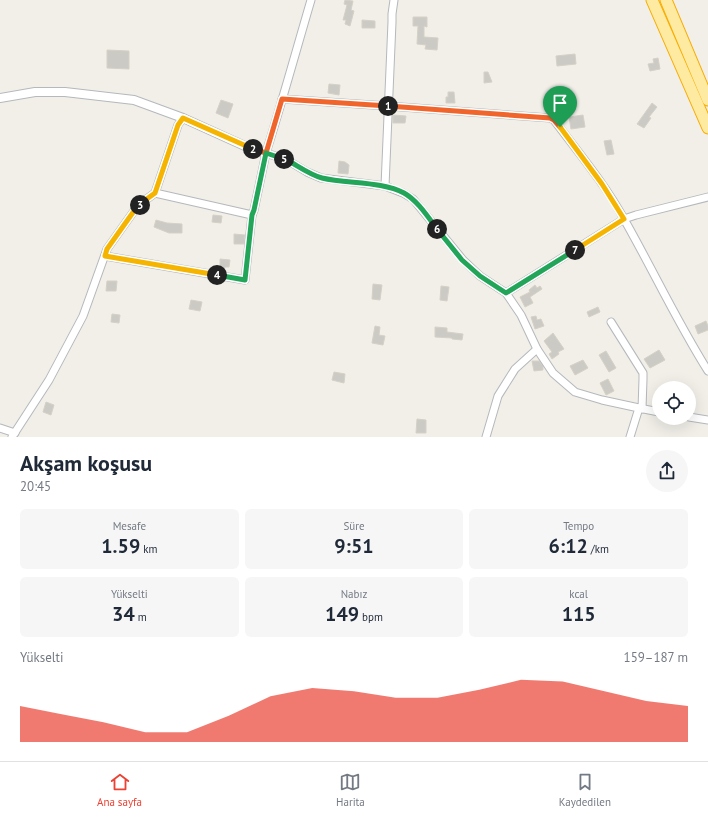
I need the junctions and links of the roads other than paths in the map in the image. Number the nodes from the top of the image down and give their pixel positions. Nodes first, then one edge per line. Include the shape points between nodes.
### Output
1 (311, 0) edge
2 (394, 0) edge
3 (652, 0) edge
4 (666, 0) edge
5 (0, 98) edge
6 (282, 99) junction
7 (708, 100) edge
8 (388, 106) junction
9 (183, 118) junction
10 (708, 128) edge
11 (266, 153) junction
12 (384, 186) junction
13 (155, 193) junction
14 (708, 197) edge
15 (252, 215) junction
16 (624, 219) junction
17 (105, 256) junction
18 (506, 293) junction
19 (611, 322) dead end
20 (538, 349) junction
21 (708, 371) edge
22 (641, 409) junction
23 (652, 411) edge
24 (696, 418) edge
25 (708, 420) edge
26 (0, 428) edge
27 (13, 435) edge
28 (486, 437) edge
29 (630, 437) edge

1 - 6 street
2 - 8 street
3 - 10 highway
4 - 7 highway
5 - 9 street via 36,92 65,92 134,100
6 - 8 street
6 - 11 street
8 - 12 street
8 - 16 street via 550,118 602,184
9 - 11 street
9 - 13 street via 178,125
11 - 12 street via 287,160 321,178
11 - 15 street
12 - 18 street via 413,199 462,260
13 - 15 street
13 - 17 street via 134,211 107,249
14 - 16 street
15 - 17 street via 245,280
16 - 18 street
16 - 21 street
17 - 27 street via 83,316 49,380
18 - 20 street via 521,315
19 - 22 street via 643,373
20 - 22 street via 553,373 575,392
20 - 28 street via 515,369 498,396
22 - 23 street
22 - 29 street
24 - 25 street
26 - 27 street

